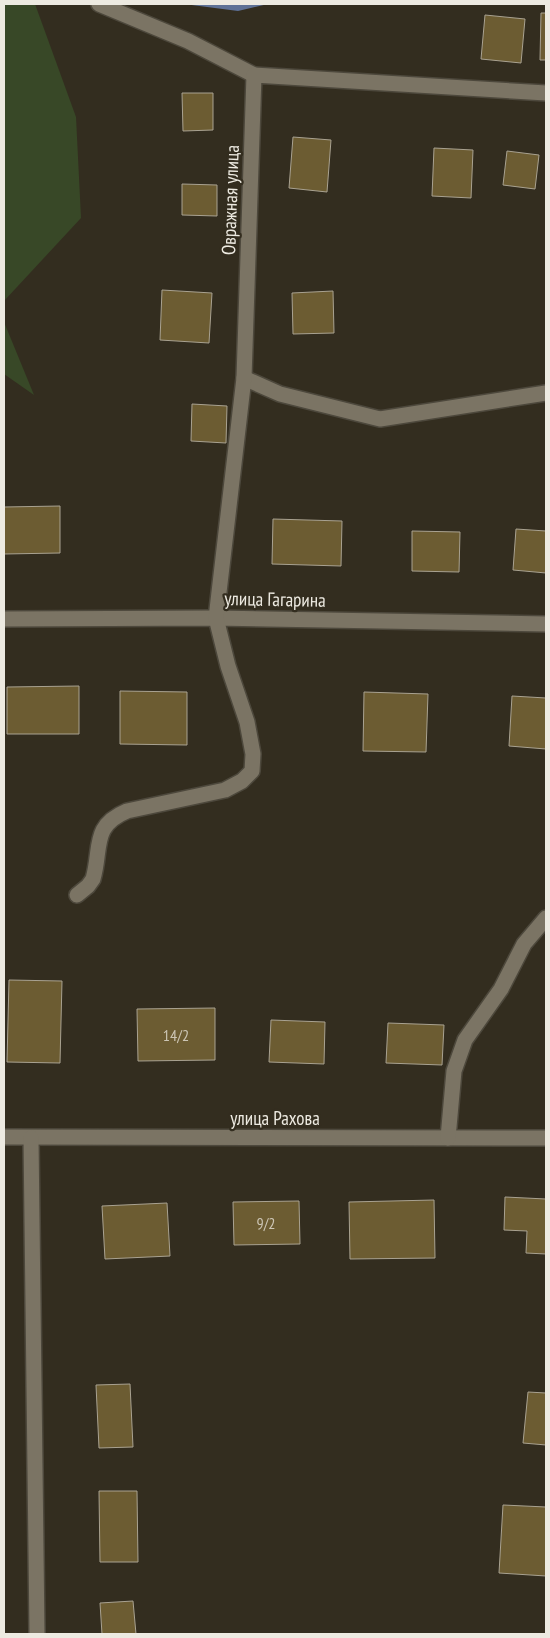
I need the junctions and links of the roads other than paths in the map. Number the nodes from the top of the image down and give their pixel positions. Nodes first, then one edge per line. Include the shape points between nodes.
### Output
1 (99, 4) edge
2 (254, 75) junction
3 (546, 93) edge
4 (244, 378) junction
5 (546, 393) edge
6 (4, 618) edge
7 (216, 618) junction
8 (546, 624) edge
9 (77, 895) dead end
10 (546, 918) edge
11 (4, 1137) edge
12 (31, 1138) junction
13 (448, 1138) junction
14 (546, 1138) edge
15 (37, 1634) edge

1 - 2 street via 188,41
2 - 3 street
2 - 4 street, Овражная улица
4 - 5 street via 280,394 380,419
4 - 7 street, Овражная улица
6 - 7 street, улица Гагарина
7 - 8 street, улица Гагарина
7 - 9 street via 247,722 253,754 252,771 242,782 225,790 115,816 102,831 93,879
10 - 13 street via 524,944 502,989 466,1040 454,1070
11 - 12 street, улица Рахова
12 - 13 street, улица Рахова
12 - 15 street
13 - 14 street, улица Рахова

